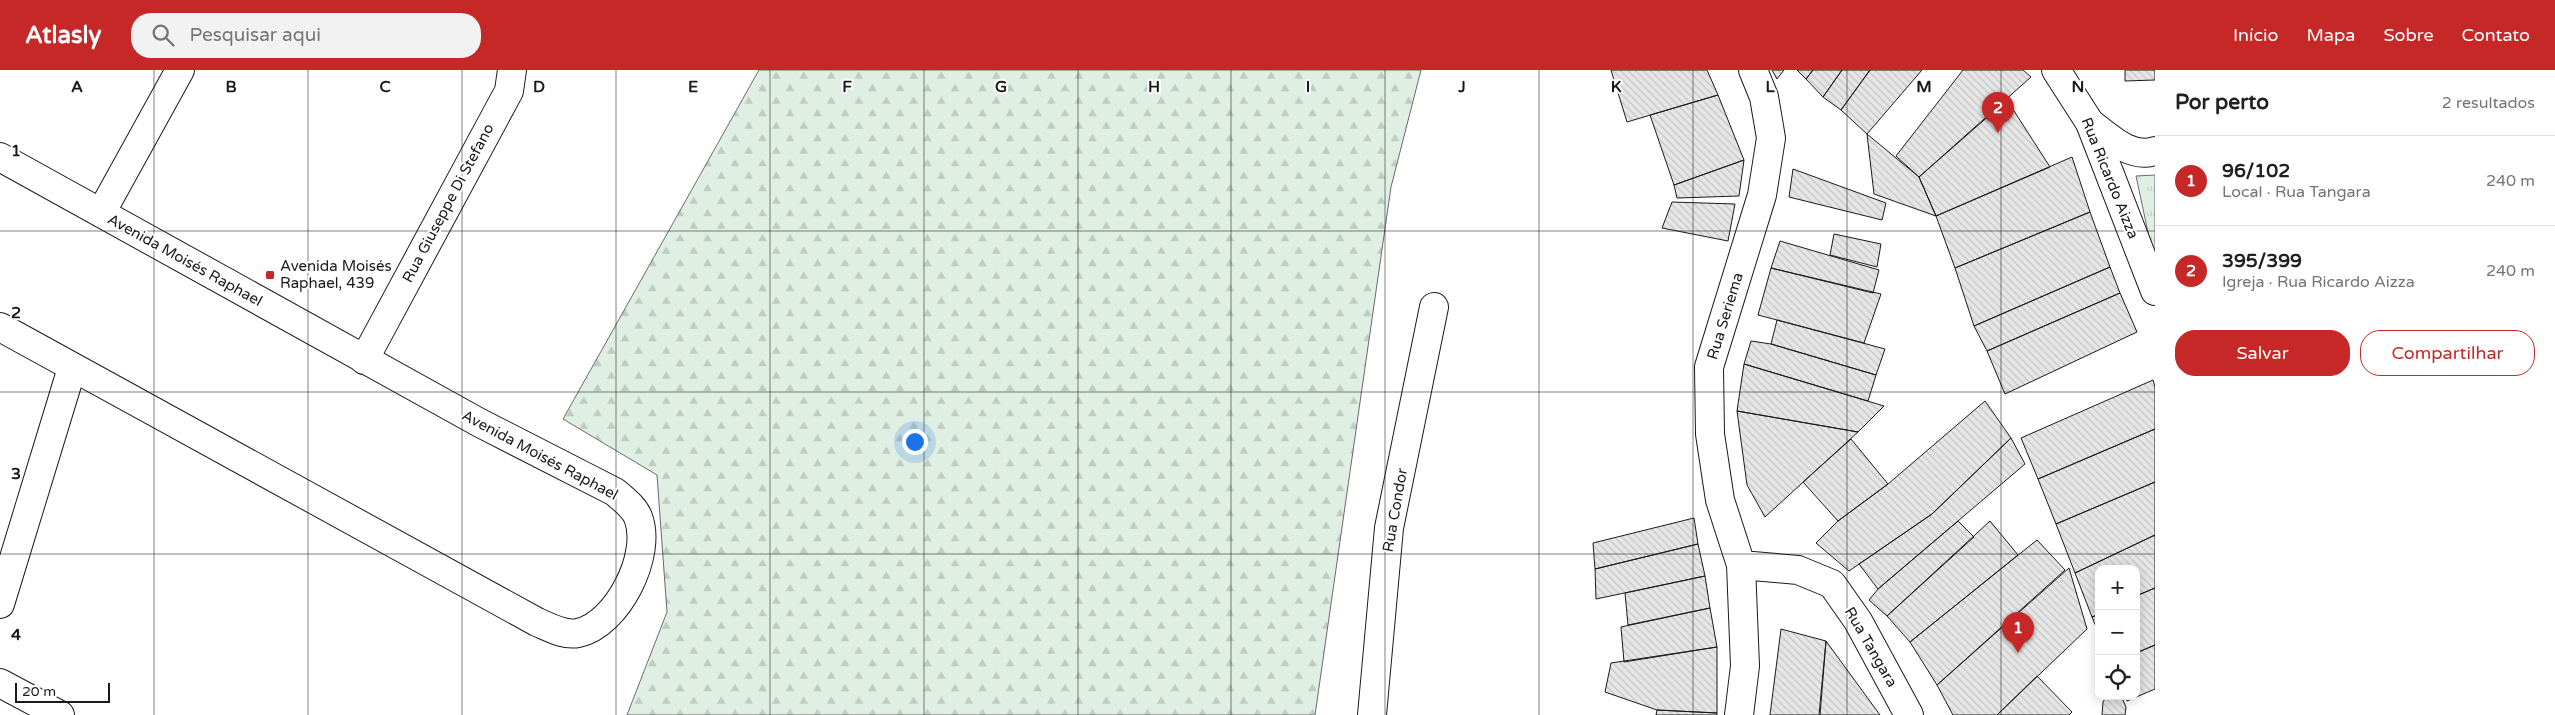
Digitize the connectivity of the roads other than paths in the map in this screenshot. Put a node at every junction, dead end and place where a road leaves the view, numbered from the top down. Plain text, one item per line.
1 (180, 70) edge
2 (512, 70) edge
3 (1753, 70) edge
4 (2056, 70) edge
5 (2090, 123) junction
6 (2155, 151) edge
7 (0, 157) edge
8 (101, 213) junction
9 (2155, 291) edge
10 (1434, 307) dead end
11 (0, 327) edge
12 (364, 360) junction
13 (72, 368) junction
14 (1741, 565) junction
15 (0, 604) edge
16 (0, 683) edge
17 (60, 715) edge
18 (1372, 715) edge
19 (1739, 715) edge
20 (1908, 715) edge

1 - 8 street
2 - 12 street, Rua Giuseppe Di Stefano
3 - 14 street, Rua Seriema
4 - 5 street, Rua Ricardo Aizza
5 - 6 street
5 - 9 street, Rua Ricardo Aizza
7 - 8 street, Avenida Moisés Raphael
8 - 12 street, Avenida Moisés Raphael
10 - 18 street, Rua Condor
11 - 13 street, Avenida Moisés Raphael
12 - 13 street, Avenida Moisés Raphael
13 - 15 street
14 - 19 street, Rua Seriema
14 - 20 street, Rua Tangara
16 - 17 street

